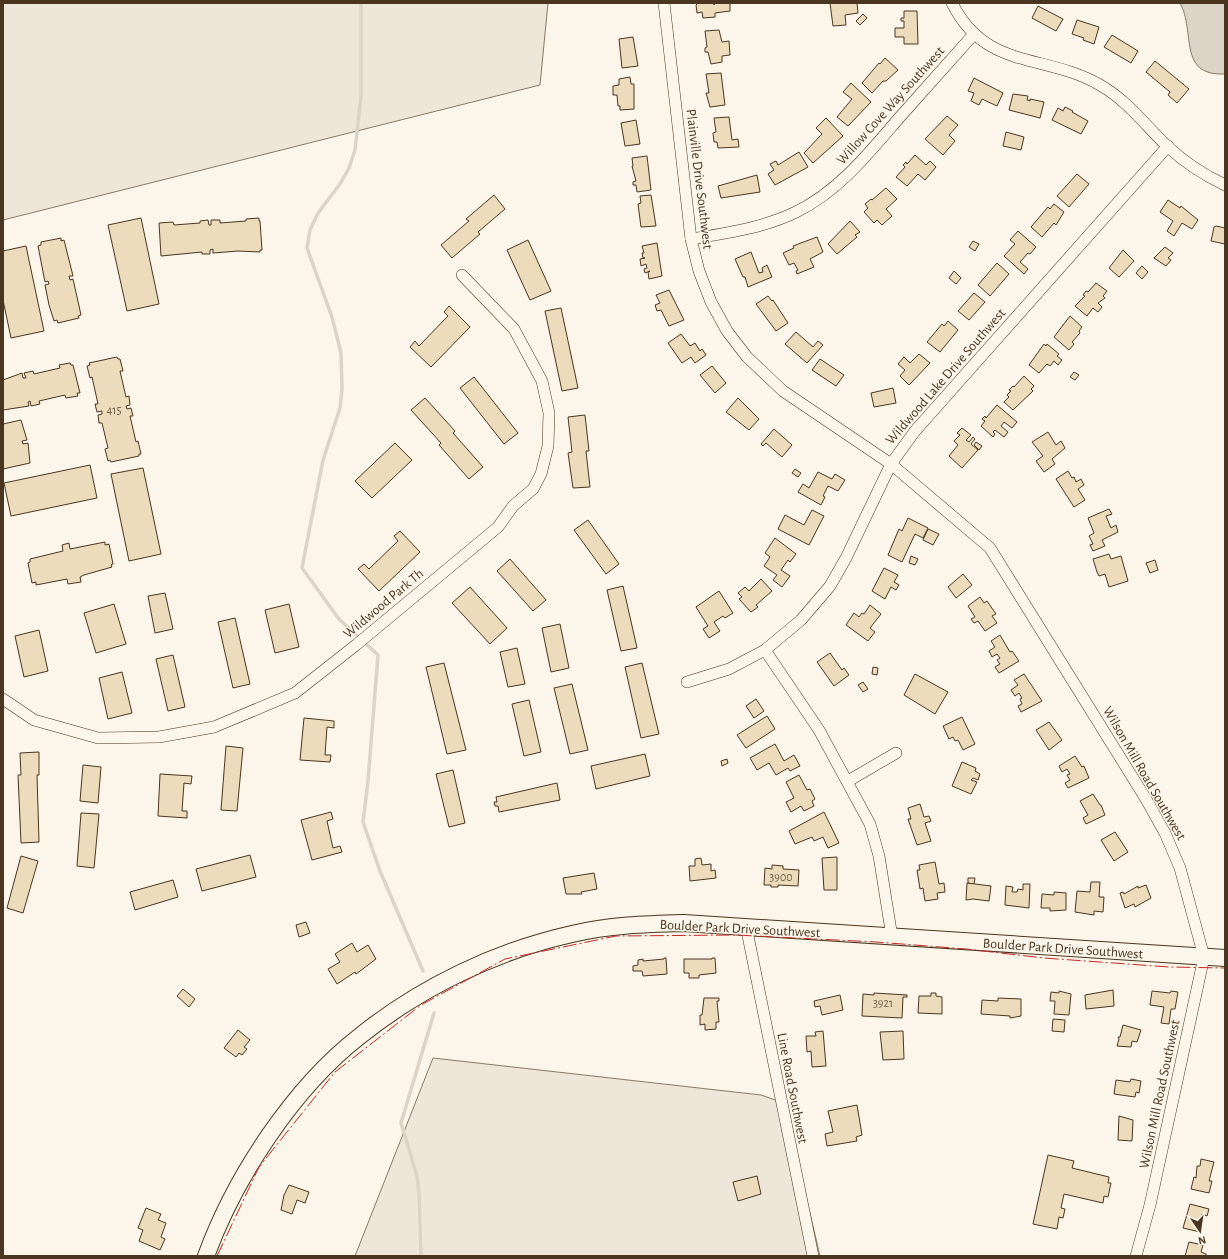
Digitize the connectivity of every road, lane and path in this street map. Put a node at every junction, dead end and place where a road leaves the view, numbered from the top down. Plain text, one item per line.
1 (664, 3) edge
2 (952, 3) edge
3 (974, 34) junction
4 (1168, 146) junction
5 (1225, 185) edge
6 (691, 239) junction
7 (462, 276) dead end
8 (890, 464) junction
9 (765, 650) junction
10 (687, 682) dead end
11 (3, 699) edge
12 (896, 752) dead end
13 (848, 781) junction
14 (746, 926) junction
15 (892, 937) junction
16 (1204, 957) junction
17 (1225, 958) edge
18 (206, 1256) edge
19 (812, 1256) edge
20 (1136, 1256) edge

1 - 6 street, Plainville Drive Southwest
2 - 3 street
3 - 4 street
3 - 6 street, Willow Cove Way Southwest
4 - 5 street
4 - 8 street, Wildwood Lake Drive Southwest
6 - 8 street, Plainville Drive Southwest
7 - 11 street, Wildwood Park Th
8 - 9 street, Wildwood Lake Drive Southwest
8 - 16 street, Wilson Mill Road Southwest
9 - 10 street, Wildwood Lake Drive Southwest
9 - 13 street
12 - 13 street
13 - 15 street
14 - 15 street, Boulder Park Drive Southwest
14 - 18 street, Boulder Park Drive Southwest
14 - 19 street, Line Road Southwest
15 - 16 street, Boulder Park Drive Southwest
16 - 17 street, Boulder Park Drive Southwest
16 - 20 street, Wilson Mill Road Southwest

